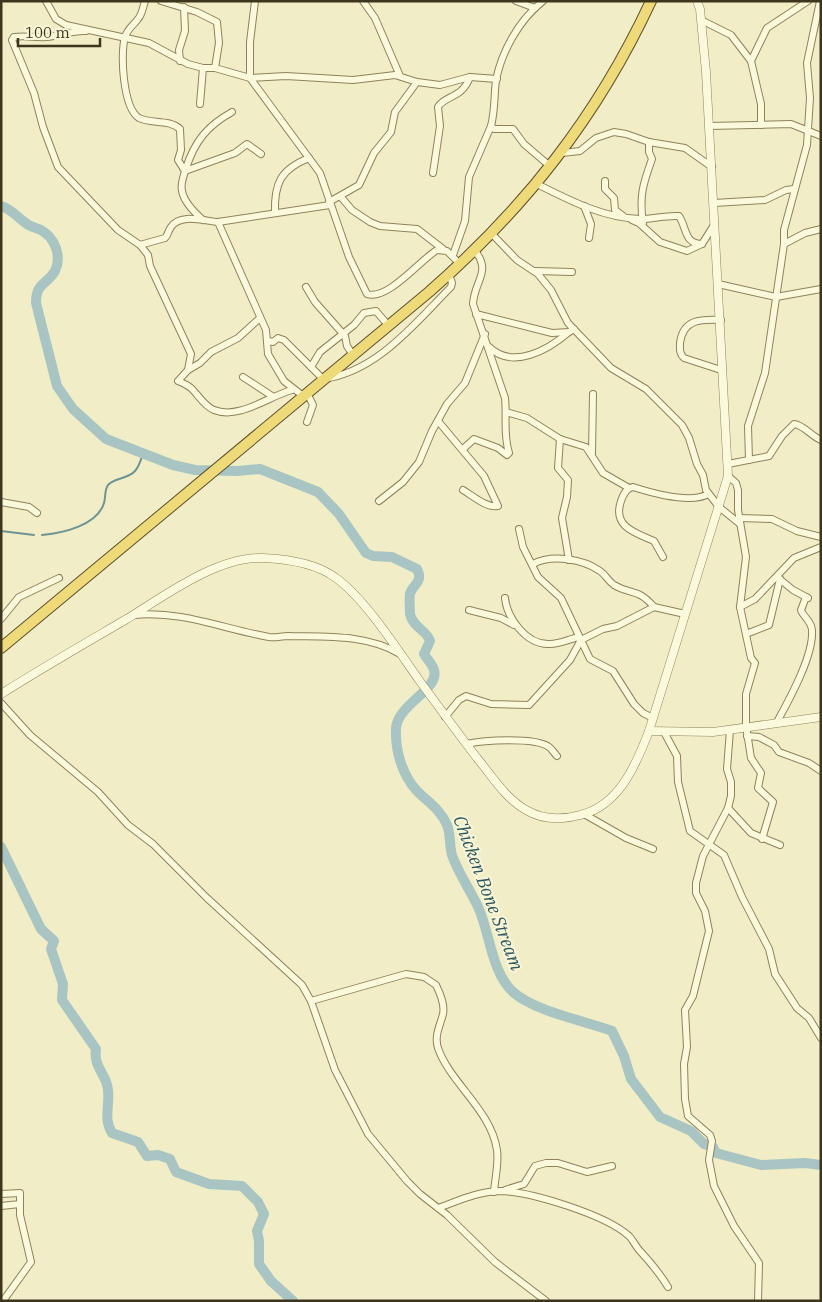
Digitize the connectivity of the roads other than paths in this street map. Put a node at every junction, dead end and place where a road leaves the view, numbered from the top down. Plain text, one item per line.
1 (46, 1) edge
2 (145, 1) edge
3 (162, 1) edge
4 (255, 1) edge
5 (363, 1) edge
6 (516, 1) edge
7 (543, 1) edge
8 (651, 1) edge
9 (697, 1) edge
10 (820, 1) edge
11 (806, 2) edge
12 (184, 7) junction
13 (535, 8) junction
14 (701, 20) junction
15 (86, 31) junction
16 (125, 37) junction
17 (180, 61) junction
18 (751, 61) junction
19 (203, 68) junction
20 (215, 68) junction
21 (400, 76) junction
22 (470, 77) junction
23 (250, 78) junction
24 (496, 79) junction
25 (418, 82) junction
26 (200, 104) dead end
27 (232, 112) dead end
28 (761, 125) junction
29 (491, 126) junction
30 (709, 126) junction
31 (808, 132) junction
32 (821, 136) edge
33 (648, 142) junction
34 (562, 153) junction
35 (261, 154) dead end
36 (309, 158) junction
37 (551, 166) junction
38 (712, 168) junction
39 (185, 171) junction
40 (433, 174) dead end
41 (605, 181) dead end
42 (537, 184) junction
43 (794, 189) junction
44 (341, 197) junction
45 (714, 203) junction
46 (330, 204) junction
47 (584, 206) junction
48 (275, 213) junction
49 (628, 218) junction
50 (642, 219) junction
51 (203, 220) junction
52 (218, 222) junction
53 (715, 223) junction
54 (644, 227) junction
55 (821, 229) edge
56 (492, 234) junction
57 (589, 238) dead end
58 (702, 244) junction
59 (784, 244) junction
60 (140, 245) junction
61 (444, 250) junction
62 (475, 251) junction
63 (452, 256) junction
64 (460, 264) junction
65 (535, 271) junction
66 (572, 272) dead end
67 (449, 274) junction
68 (718, 284) junction
69 (306, 287) dead end
70 (821, 288) edge
71 (776, 297) junction
72 (476, 314) junction
73 (260, 318) junction
74 (721, 320) junction
75 (388, 325) junction
76 (571, 330) junction
77 (343, 333) junction
78 (485, 334) junction
79 (268, 341) junction
80 (488, 347) junction
81 (353, 354) junction
82 (311, 367) junction
83 (188, 370) junction
84 (721, 370) junction
85 (243, 377) dead end
86 (324, 379) junction
87 (292, 390) junction
88 (305, 394) junction
89 (593, 394) dead end
90 (272, 396) junction
91 (506, 412) junction
92 (438, 421) junction
93 (307, 422) dead end
94 (560, 439) junction
95 (821, 440) edge
96 (463, 449) junction
97 (592, 454) junction
98 (749, 460) junction
99 (728, 464) junction
100 (728, 476) junction
101 (629, 488) junction
102 (463, 490) dead end
103 (708, 494) junction
104 (379, 501) dead end
105 (1, 502) edge
106 (719, 507) junction
107 (37, 513) dead end
108 (740, 521) junction
109 (519, 529) dead end
110 (821, 537) edge
111 (821, 547) edge
112 (662, 557) dead end
113 (569, 560) junction
114 (533, 564) junction
115 (59, 578) dead end
116 (778, 578) junction
117 (505, 598) dead end
118 (654, 606) junction
119 (740, 607) junction
120 (469, 610) dead end
121 (685, 614) junction
122 (132, 615) junction
123 (1, 619) edge
124 (519, 628) junction
125 (746, 634) junction
126 (580, 638) junction
127 (1, 648) edge
128 (402, 655) junction
129 (1, 694) edge
130 (1, 703) edge
131 (445, 716) junction
132 (821, 717) edge
133 (653, 718) junction
134 (777, 722) junction
135 (746, 726) junction
136 (649, 730) junction
137 (730, 730) junction
138 (664, 732) junction
139 (748, 736) junction
140 (467, 744) junction
141 (557, 756) dead end
142 (821, 771) edge
143 (728, 808) junction
144 (584, 814) junction
145 (762, 839) junction
146 (708, 845) junction
147 (780, 846) dead end
148 (653, 849) dead end
149 (311, 1001) junction
150 (821, 1038) edge
151 (612, 1166) dead end
152 (497, 1191) junction
153 (1, 1194) edge
154 (20, 1204) junction
155 (1, 1206) edge
156 (438, 1208) junction
157 (668, 1287) dead end
158 (3, 1301) edge
159 (546, 1301) edge
160 (758, 1301) edge

1 - 15 street
2 - 16 street
3 - 12 street
4 - 23 street
5 - 21 street
6 - 13 street
7 - 13 street
8 - 34 highway
9 - 14 street
10 - 31 street
11 - 18 street
12 - 17 street
12 - 20 street
13 - 24 street
14 - 18 street
14 - 30 street
15 - 16 street
15 - 60 street
16 - 17 street
16 - 39 street
17 - 19 street
18 - 28 street
19 - 20 street
19 - 26 street
20 - 23 street
21 - 23 street
21 - 25 street
22 - 24 street
22 - 25 street
22 - 40 street
23 - 36 street
24 - 29 street
25 - 44 street
27 - 39 street
28 - 30 street
28 - 31 street
29 - 37 street
29 - 63 street
30 - 38 street
31 - 32 street
31 - 43 street
33 - 34 street
33 - 38 street
33 - 50 street
34 - 37 highway
35 - 39 street
36 - 46 street
36 - 48 street
37 - 42 highway
38 - 45 street
39 - 51 street
41 - 49 street
42 - 47 street
42 - 56 highway
43 - 45 street
43 - 59 street
44 - 46 street
44 - 61 street
45 - 53 street
46 - 48 street
46 - 61 street
47 - 49 street
47 - 57 street
48 - 52 street
49 - 50 street
49 - 54 street
50 - 54 street
50 - 58 street
51 - 52 street
51 - 60 street
52 - 73 street
53 - 58 street
53 - 68 street
54 - 58 street
55 - 59 street
56 - 62 highway
56 - 65 street
59 - 71 street
60 - 83 street
61 - 63 street
62 - 64 highway
62 - 72 street
63 - 64 street
64 - 67 highway
65 - 66 street
65 - 76 street
67 - 75 highway
67 - 86 street
68 - 71 street
68 - 74 street
69 - 77 street
70 - 71 street
71 - 98 street
72 - 76 street
72 - 78 street
73 - 79 street
73 - 83 street
74 - 84 street
74 - 84 street
75 - 77 street
75 - 81 highway
76 - 80 street
76 - 103 street
77 - 81 street
77 - 82 street
78 - 80 street
78 - 92 street
79 - 82 street
79 - 87 street
80 - 91 street
81 - 86 highway
82 - 86 street
83 - 90 street
84 - 99 street
85 - 90 street
86 - 88 highway
87 - 88 street
87 - 90 street
88 - 93 street
88 - 127 highway
89 - 97 street
91 - 94 street
91 - 96 street
92 - 96 street
92 - 104 street
94 - 97 street
94 - 113 street
95 - 98 street
96 - 102 street
97 - 101 street
98 - 99 street
99 - 100 street
100 - 106 street
100 - 108 street
101 - 103 street
101 - 112 street
103 - 106 street
105 - 107 street
106 - 108 street
106 - 121 street
108 - 110 street
108 - 119 street
109 - 114 street
111 - 116 street
113 - 114 street
113 - 118 street
114 - 126 street
115 - 123 street
116 - 119 street
116 - 125 street
116 - 134 street
117 - 124 street
118 - 121 street
118 - 126 street
119 - 125 street
120 - 124 street
121 - 133 street
122 - 128 street
122 - 128 street
122 - 129 street
124 - 126 street
125 - 135 street
126 - 131 street
126 - 133 street
128 - 131 street
130 - 149 street
131 - 140 street
132 - 134 street
133 - 136 street
134 - 135 street
135 - 137 street
135 - 139 street
136 - 138 street
136 - 144 street
137 - 138 street
137 - 143 street
138 - 146 street
139 - 142 street
139 - 145 street
140 - 141 street
140 - 144 street
143 - 145 street
143 - 146 street
144 - 148 street
145 - 147 street
146 - 150 street
146 - 160 street
149 - 152 street
149 - 156 street
151 - 152 street
152 - 156 street
152 - 157 street
153 - 154 street
154 - 155 street
154 - 158 street
156 - 159 street

